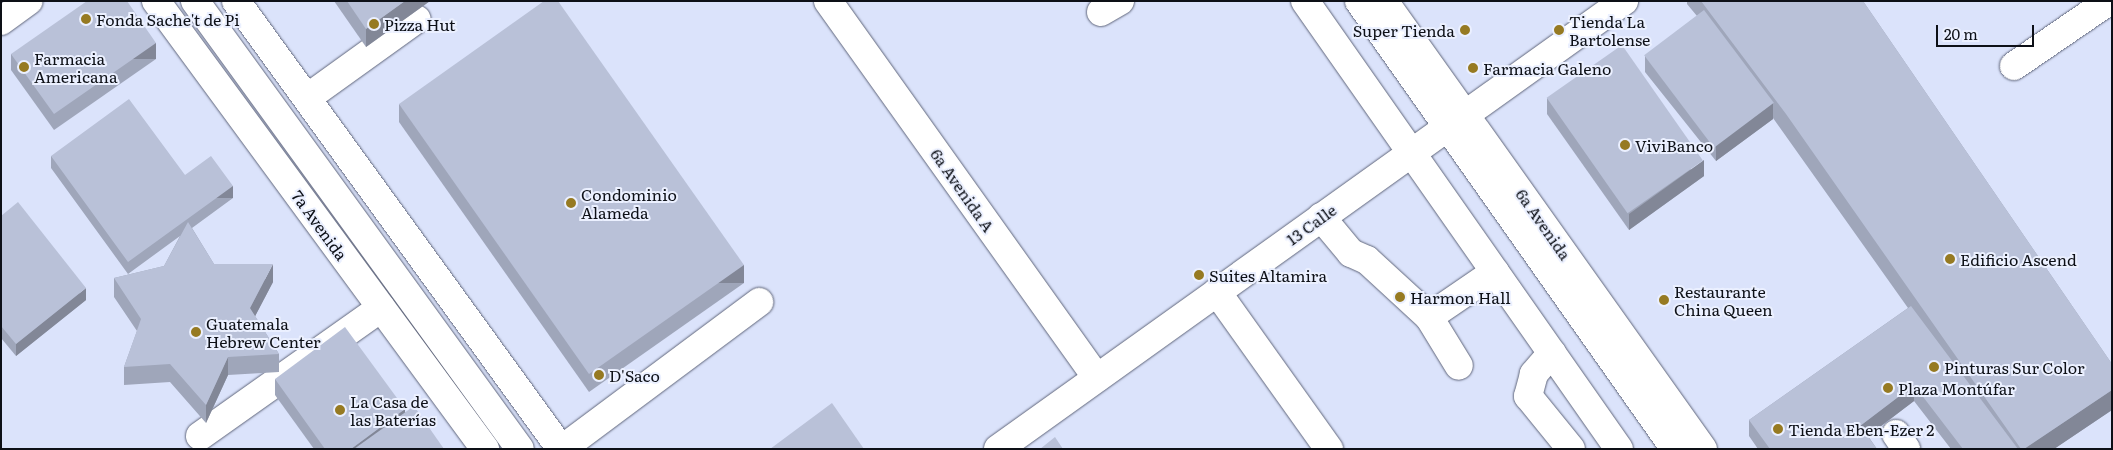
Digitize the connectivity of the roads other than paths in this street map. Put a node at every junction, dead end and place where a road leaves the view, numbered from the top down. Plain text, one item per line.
1 (29, 1) edge
2 (156, 1) edge
3 (195, 1) edge
4 (236, 1) edge
5 (828, 1) edge
6 (1305, 1) edge
7 (1359, 1) edge
8 (1384, 1) edge
9 (1624, 1) edge
10 (2109, 1) edge
11 (418, 19) dead end
12 (1, 21) edge
13 (2014, 66) dead end
14 (307, 98) junction
15 (1456, 120) junction
16 (1412, 152) junction
17 (1321, 217) junction
18 (1495, 272) junction
19 (1217, 292) junction
20 (759, 302) dead end
21 (381, 308) junction
22 (1429, 317) junction
23 (1552, 353) junction
24 (1459, 366) dead end
25 (1097, 378) junction
26 (200, 436) dead end
27 (485, 449) edge
28 (520, 449) edge
29 (562, 449) edge
30 (998, 449) edge
31 (1330, 449) edge
32 (1571, 449) edge
33 (1619, 449) edge
34 (1675, 449) edge
35 (1702, 449) edge

1 - 12 main road
2 - 21 main road, 7a Avenida
3 - 28 main road
4 - 14 main road
5 - 25 main road, 6a Avenida A
6 - 16 main road
7 - 15 main road
8 - 15 main road, 6a Avenida
9 - 15 main road, 13 Calle
10 - 13 main road
11 - 14 main road
14 - 29 main road
15 - 16 main road, 13 Calle
15 - 34 main road
15 - 35 main road, 6a Avenida
16 - 17 main road, 13 Calle
16 - 18 main road
17 - 19 main road, 13 Calle
17 - 22 main road
18 - 22 main road
18 - 23 main road
19 - 25 main road, 13 Calle
19 - 31 main road
20 - 29 main road
21 - 26 main road
21 - 27 main road, 7a Avenida
22 - 24 main road
23 - 32 main road
23 - 33 main road
25 - 30 main road, 13 Calle

